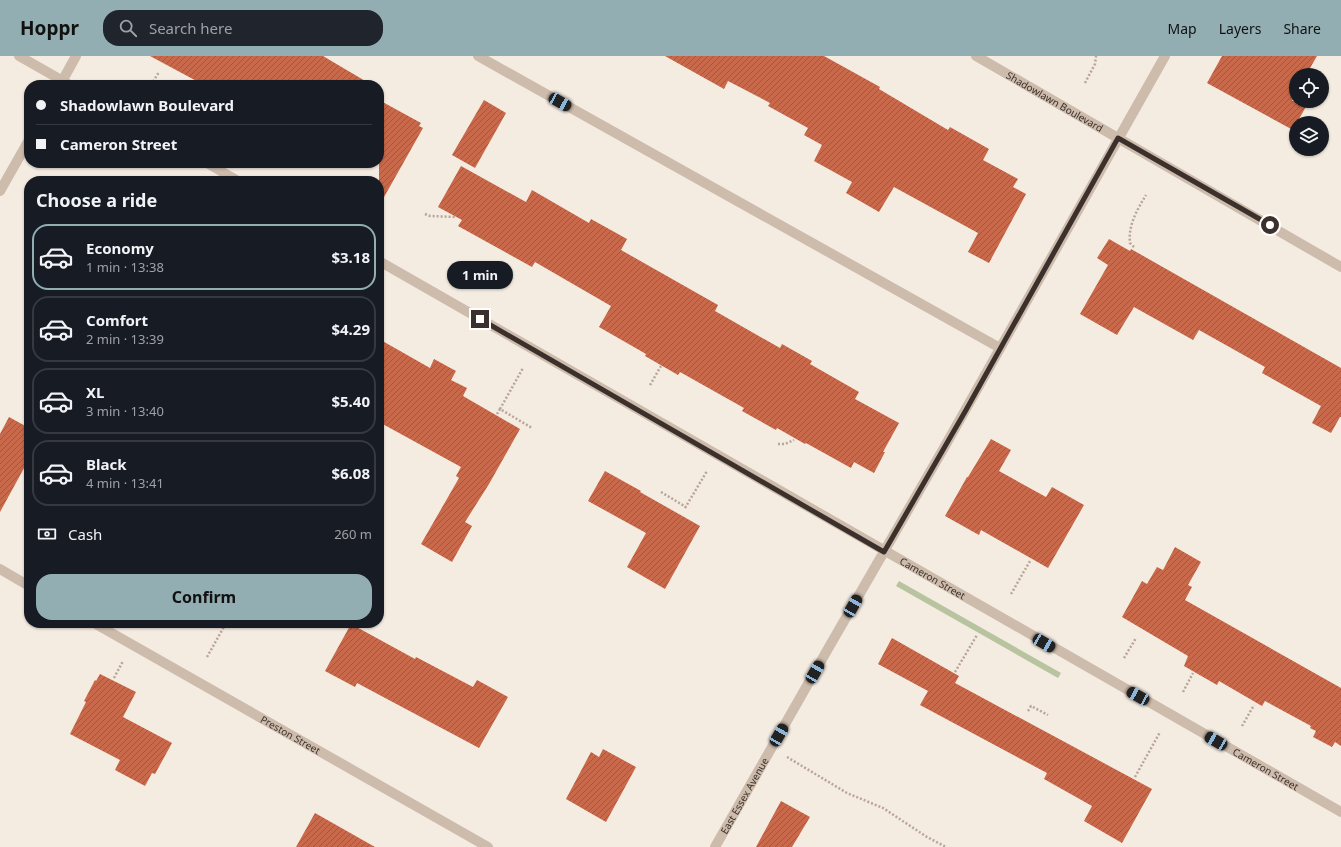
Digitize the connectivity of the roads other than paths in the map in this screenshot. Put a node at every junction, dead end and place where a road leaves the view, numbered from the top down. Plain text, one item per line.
1 (19, 56) edge
2 (76, 56) edge
3 (478, 56) edge
4 (976, 56) edge
5 (1165, 56) edge
6 (58, 80) edge
7 (66, 80) edge
8 (1118, 138) junction
9 (24, 149) edge
10 (216, 168) edge
11 (229, 176) edge
12 (0, 191) edge
13 (384, 264) edge
14 (1341, 266) edge
15 (1000, 348) junction
16 (884, 552) junction
17 (0, 569) edge
18 (24, 583) edge
19 (103, 628) edge
20 (1341, 812) edge
21 (488, 847) edge
22 (715, 847) edge

1 - 6 street
2 - 7 street
3 - 15 street
4 - 8 street, Shadowlawn Boulevard
5 - 8 street, East Essex Avenue
8 - 14 street, Shadowlawn Boulevard
8 - 15 street, East Essex Avenue
9 - 12 street
10 - 11 street
13 - 16 street, Cameron Street
15 - 16 street, East Essex Avenue
16 - 20 street, Cameron Street
16 - 22 street, East Essex Avenue
17 - 18 street
19 - 21 street, Preston Street

